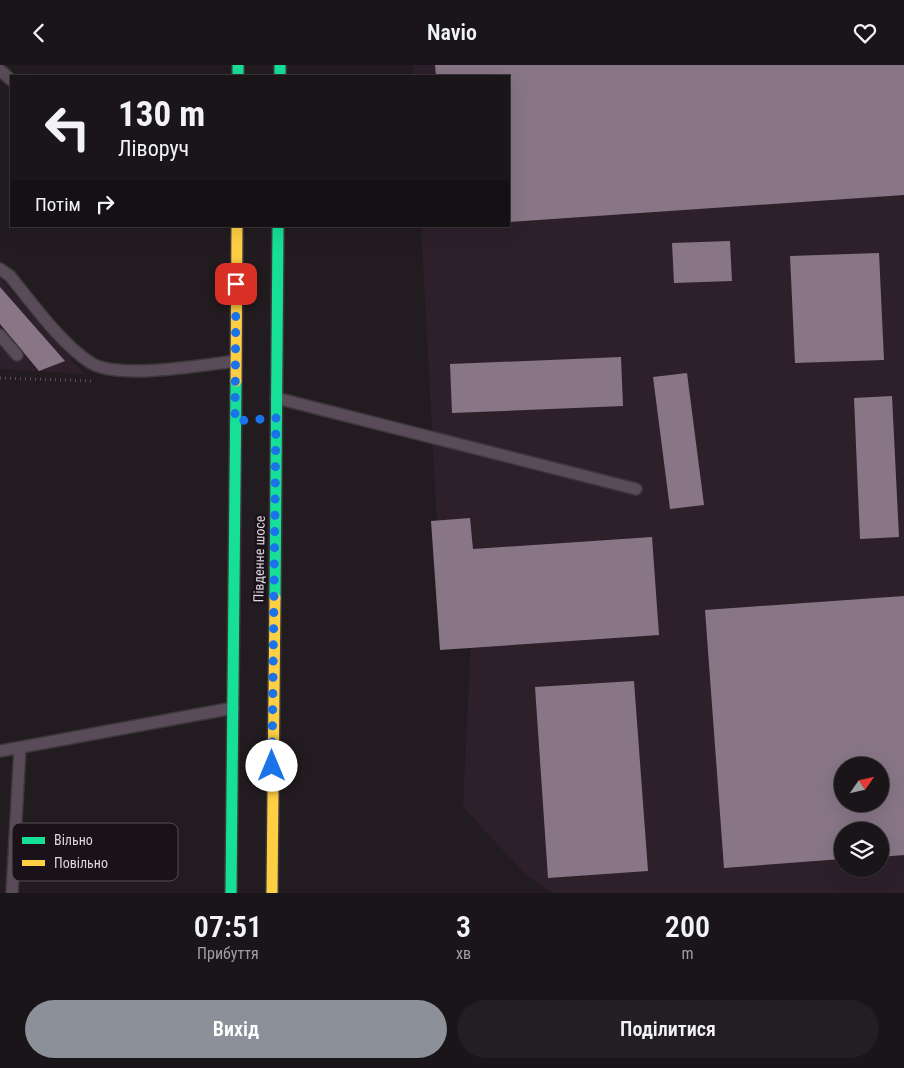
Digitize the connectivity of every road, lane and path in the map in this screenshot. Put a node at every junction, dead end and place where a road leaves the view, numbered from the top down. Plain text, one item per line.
1 (0, 70) edge
2 (10, 79) edge
3 (237, 227) edge
4 (278, 227) edge
5 (0, 269) edge
6 (0, 335) edge
7 (17, 355) dead end
8 (236, 361) junction
9 (276, 398) junction
10 (263, 418) dead end
11 (276, 418) junction
12 (636, 489) dead end
13 (233, 708) junction
14 (20, 748) junction
15 (0, 751) edge
16 (16, 823) edge
17 (231, 893) edge
18 (272, 893) edge

1 - 2 lane
3 - 8 main road, Південне шосе
4 - 9 main road, Південне шосе
5 - 8 lane
6 - 7 lane
8 - 13 main road, Південне шосе
9 - 11 main road, Південне шосе
9 - 12 lane
10 - 11 main road
11 - 18 main road, Південне шосе
13 - 14 lane
13 - 17 main road, Південне шосе
14 - 15 lane
14 - 16 lane

